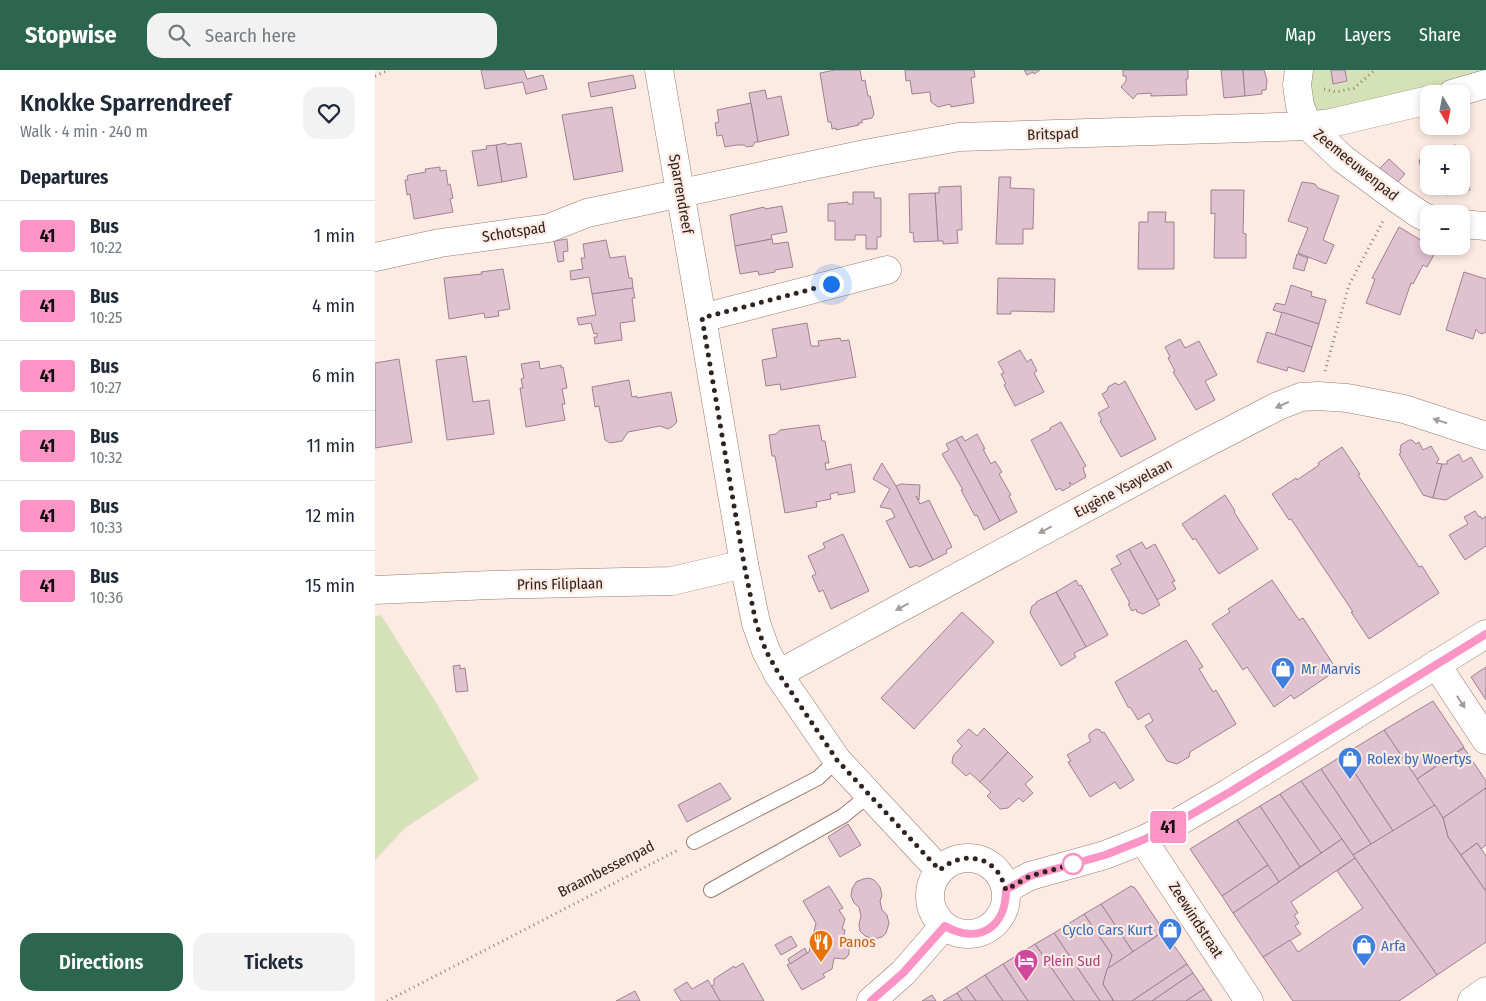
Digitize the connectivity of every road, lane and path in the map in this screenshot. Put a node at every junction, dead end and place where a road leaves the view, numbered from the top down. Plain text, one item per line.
1 (389, 70) edge
2 (659, 70) edge
3 (1375, 70) edge
4 (375, 76) edge
5 (1298, 76) edge
6 (1486, 84) edge
7 (1470, 89) edge
8 (1420, 102) edge
9 (1308, 126) junction
10 (680, 193) junction
11 (1395, 198) junction
12 (1420, 214) edge
13 (1470, 225) edge
14 (1486, 226) edge
15 (375, 257) edge
16 (887, 270) dead end
17 (702, 318) junction
18 (1318, 396) junction
19 (1486, 436) edge
20 (744, 564) junction
21 (375, 590) edge
22 (1486, 634) edge
23 (1436, 664) junction
24 (779, 674) junction
25 (1486, 740) edge
26 (837, 760) junction
27 (869, 796) junction
28 (1143, 840) junction
29 (694, 842) joint
30 (940, 870) junction
31 (711, 890) dead end
32 (1006, 890) junction
33 (945, 926) junction
34 (1486, 991) edge
35 (387, 1001) edge
36 (871, 1001) edge
37 (1249, 1001) edge
38 (1472, 1001) edge

1 - 4 path
2 - 10 street, Sparrendreef
3 - 5 path
5 - 9 street, Zeemeeuwenpad
6 - 7 street
8 - 9 street, Britspad
9 - 10 street, Britspad
9 - 11 street, Zeemeeuwenpad
10 - 15 street, Schotspad
10 - 17 street, Sparrendreef
11 - 12 street, Zeemeeuwenpad
11 - 18 path
13 - 14 street
16 - 17 street
17 - 20 street, Sparrendreef
19 -> 18 street, Eugène Ysayelaan
18 -> 24 street, Eugène Ysayelaan
20 - 21 street, Prins Filiplaan
20 - 24 street, Sparrendreef
22 - 23 street
23 -> 25 street
23 - 28 street
24 - 26 street, Sparrendreef
26 - 27 street, Sparrendreef
26 - 29 lane
27 - 30 street, Sparrendreef
27 - 31 lane
28 - 32 street
28 - 37 street, Zeewindstraat
29 - 35 path, Braambessenpad
30 - 32 street
30 - 33 street
32 - 33 street
33 - 36 street
34 - 38 street

